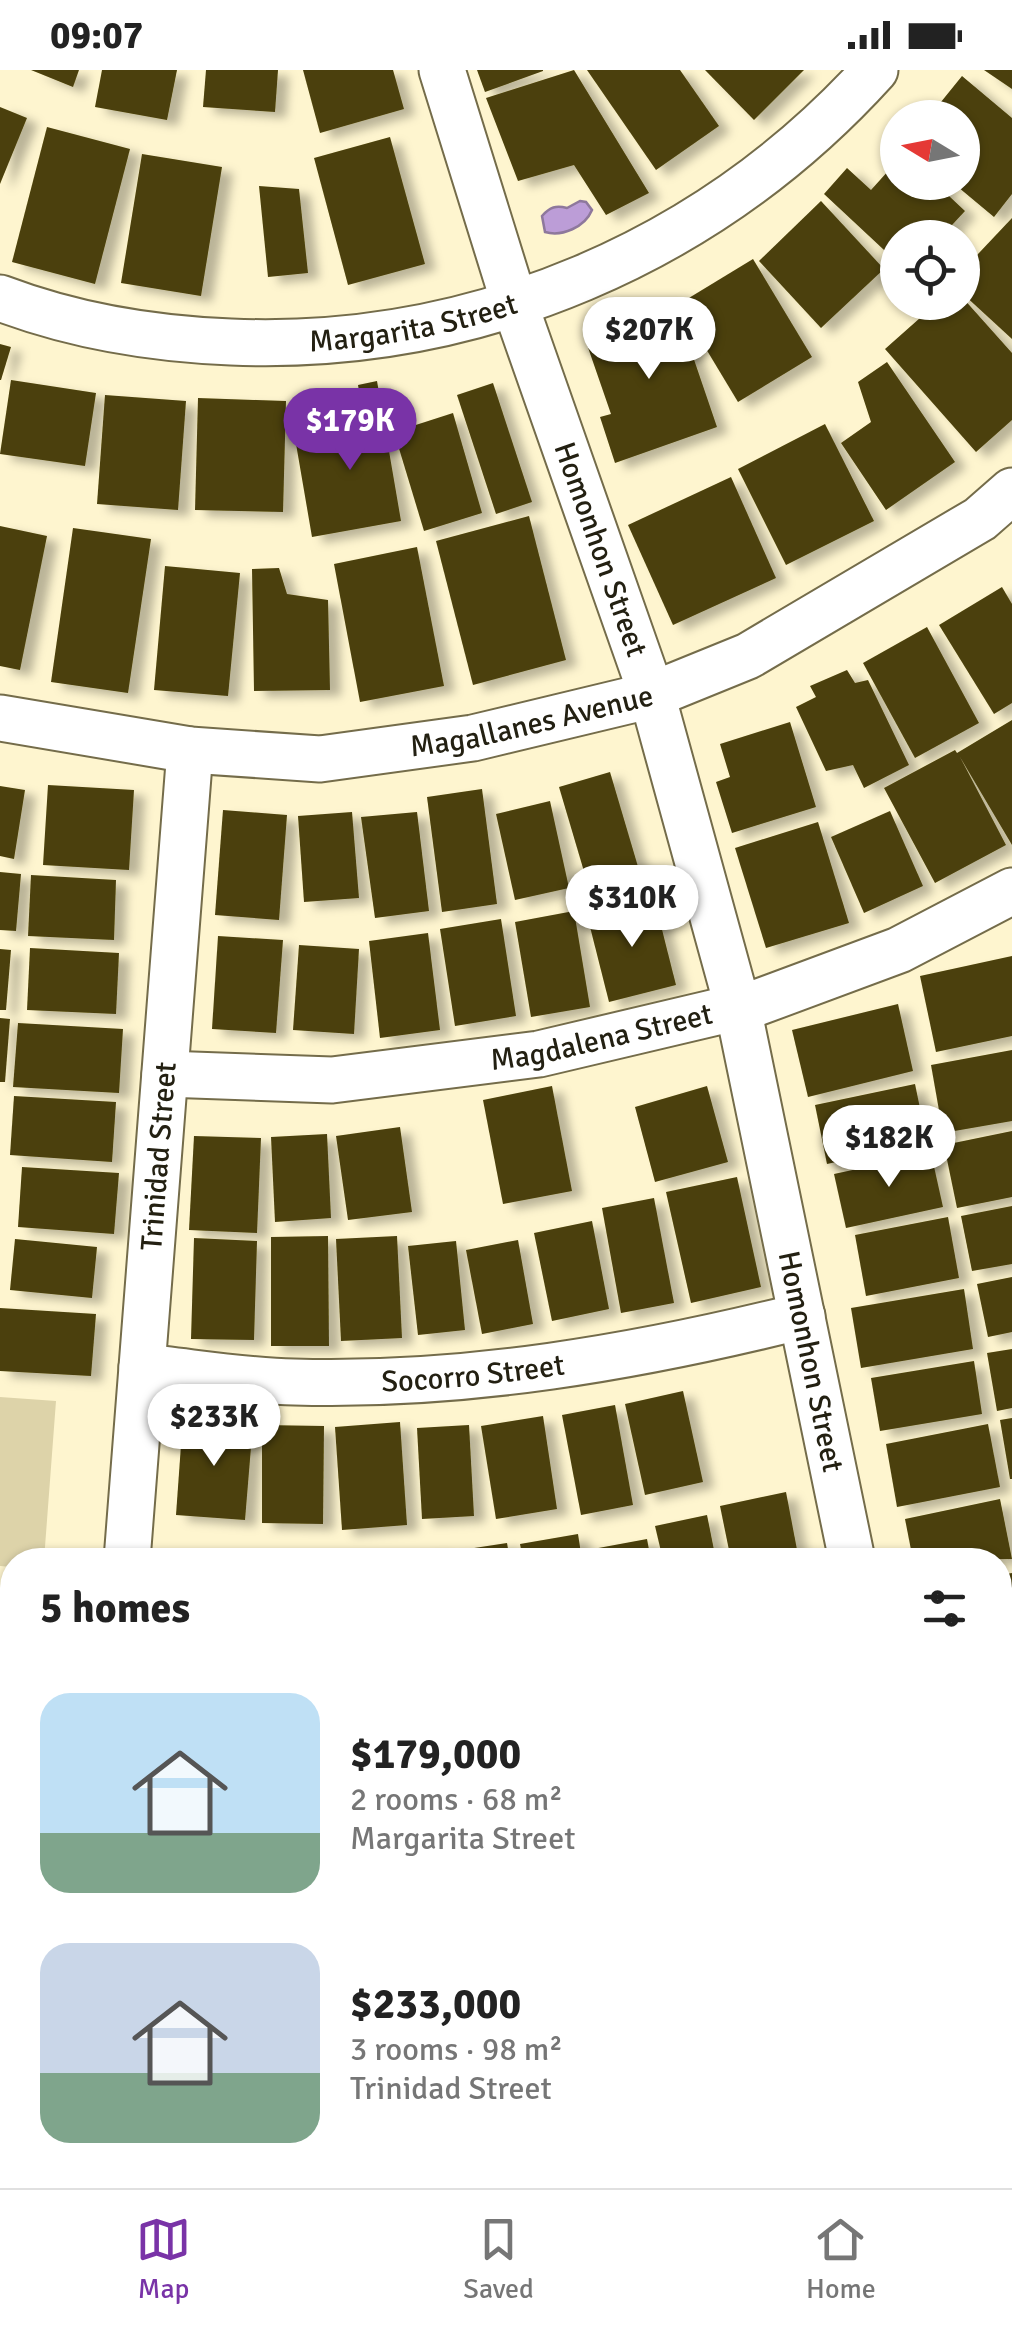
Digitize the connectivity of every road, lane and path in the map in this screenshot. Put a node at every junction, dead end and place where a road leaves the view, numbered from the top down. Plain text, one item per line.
1 (442, 70) edge
2 (875, 70) edge
3 (0, 298) edge
4 (514, 305) junction
5 (1012, 491) edge
6 (652, 695) junction
7 (0, 718) edge
8 (190, 750) junction
9 (1012, 891) edge
10 (738, 1008) junction
11 (164, 1074) junction
12 (802, 1316) junction
13 (142, 1367) junction
14 (128, 1548) edge
15 (850, 1548) edge

1 - 4 street, Homonhon Street
2 - 4 street, Margarita Street
3 - 4 street, Margarita Street
4 - 6 street, Homonhon Street
5 - 6 street, Magallanes Avenue
6 - 8 street, Magallanes Avenue
6 - 10 street, Homonhon Street
7 - 8 street, Magallanes Avenue
8 - 11 street, Trinidad Street
9 - 10 street, Magdalena Street
10 - 11 street, Magdalena Street
10 - 12 street, Homonhon Street
11 - 13 street, Trinidad Street
12 - 13 street, Socorro Street
12 - 15 street, Homonhon Street
13 - 14 street, Trinidad Street

